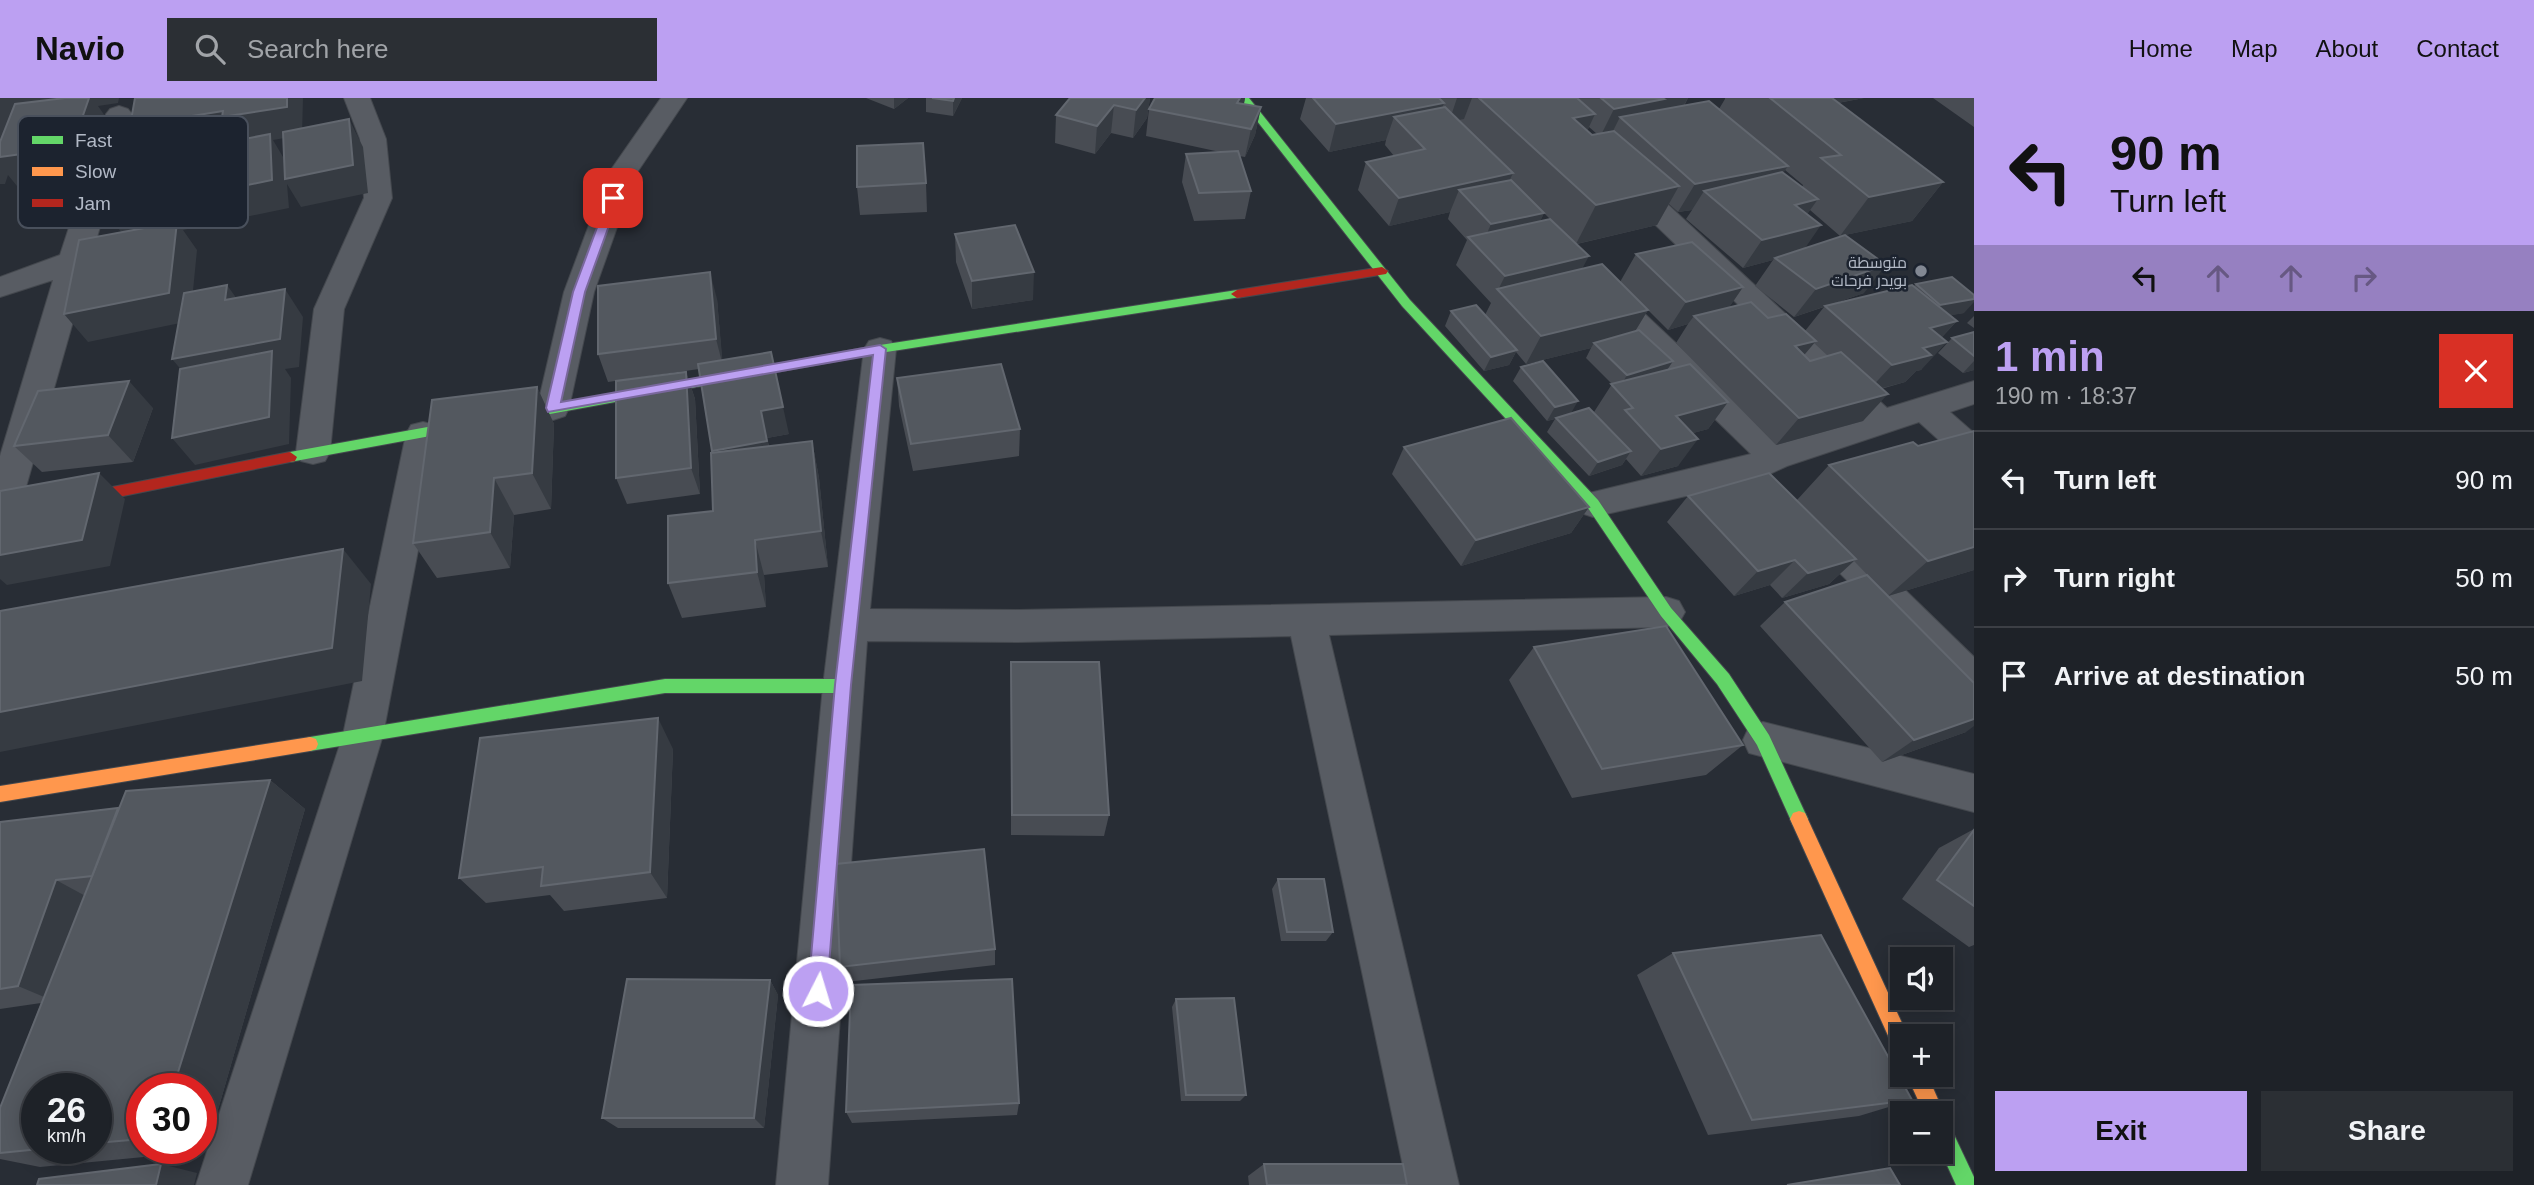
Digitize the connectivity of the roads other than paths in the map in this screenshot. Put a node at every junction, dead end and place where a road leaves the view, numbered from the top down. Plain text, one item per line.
1 (357, 98) edge
2 (674, 98) edge
3 (1244, 98) edge
4 (1602, 160) edge
5 (83, 228) edge
6 (73, 261) junction
7 (1382, 271) junction
8 (1585, 274) edge
9 (0, 287) edge
10 (880, 349) junction
11 (1974, 392) edge
12 (553, 408) junction
13 (1924, 408) junction
14 (1880, 421) junction
15 (423, 434) junction
16 (313, 452) junction
17 (1974, 452) edge
18 (1766, 462) junction
19 (1592, 504) junction
20 (0, 515) edge
21 (1666, 612) junction
22 (1306, 619) junction
23 (851, 625) junction
24 (1974, 682) edge
25 (843, 685) junction
26 (363, 735) junction
27 (1763, 740) junction
28 (1974, 793) edge
29 (0, 794) edge
30 (1892, 1024) edge
31 (1953, 1156) edge
32 (222, 1185) edge
33 (802, 1185) edge
34 (1433, 1185) edge
35 (1966, 1185) edge

1 - 16 street
2 - 12 street
3 - 7 street
4 - 14 street
5 - 6 street
6 - 9 street
6 - 20 street
7 - 10 street
7 - 19 street
8 - 18 street
10 - 12 street
10 - 23 street
11 - 13 street
12 - 15 street
13 - 14 street
13 - 17 street
14 - 18 street
15 - 16 street
15 - 26 street
16 - 20 street
18 - 19 street
18 - 24 street
19 - 21 street
21 - 22 street
21 - 27 street
22 - 23 street
22 - 34 street
23 - 25 street
25 - 26 street
25 - 33 street
26 - 29 street
26 - 32 street
27 - 28 street
27 - 30 street
31 - 35 street

